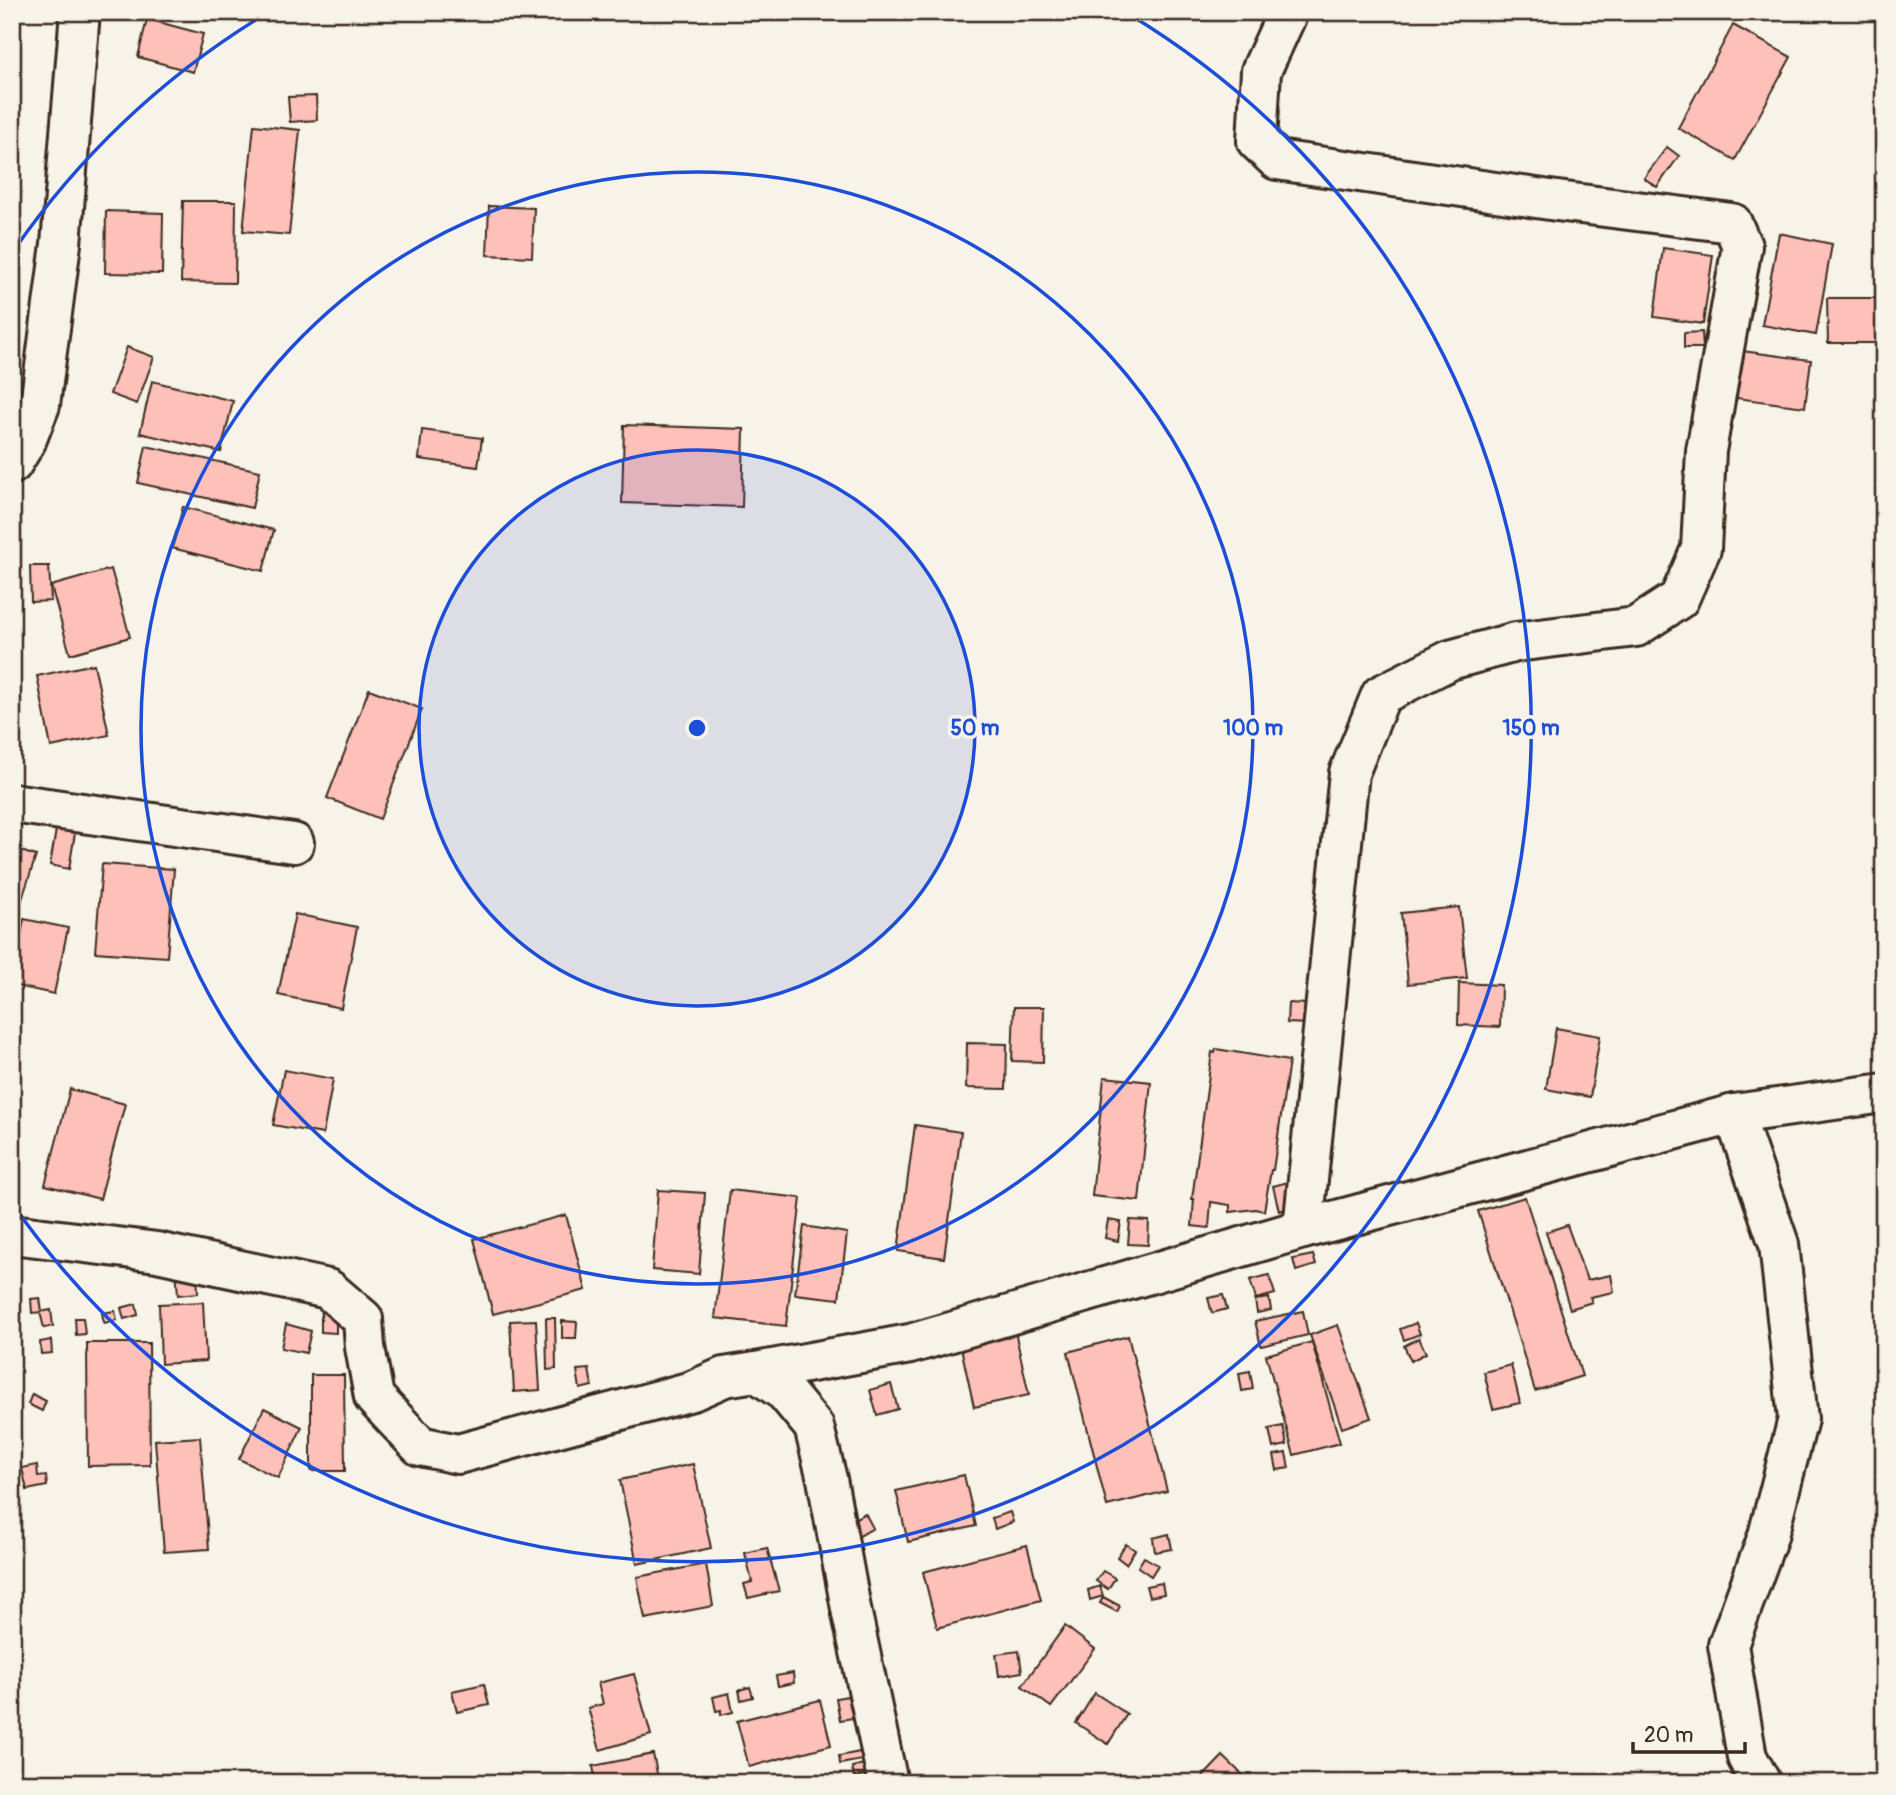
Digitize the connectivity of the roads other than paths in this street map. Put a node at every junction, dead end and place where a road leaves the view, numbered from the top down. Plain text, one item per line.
1 (80, 12) edge
2 (1288, 12) edge
3 (17, 446) edge
4 (12, 803) edge
5 (294, 843) dead end
6 (1884, 1093) edge
7 (1734, 1114) junction
8 (1303, 1229) junction
9 (12, 1234) edge
10 (756, 1373) junction
11 (888, 1783) edge
12 (1761, 1783) edge

1 - 3 street
2 - 8 street
4 - 5 street
6 - 7 street
7 - 8 street
7 - 12 street
8 - 10 street
9 - 10 street
10 - 11 street

